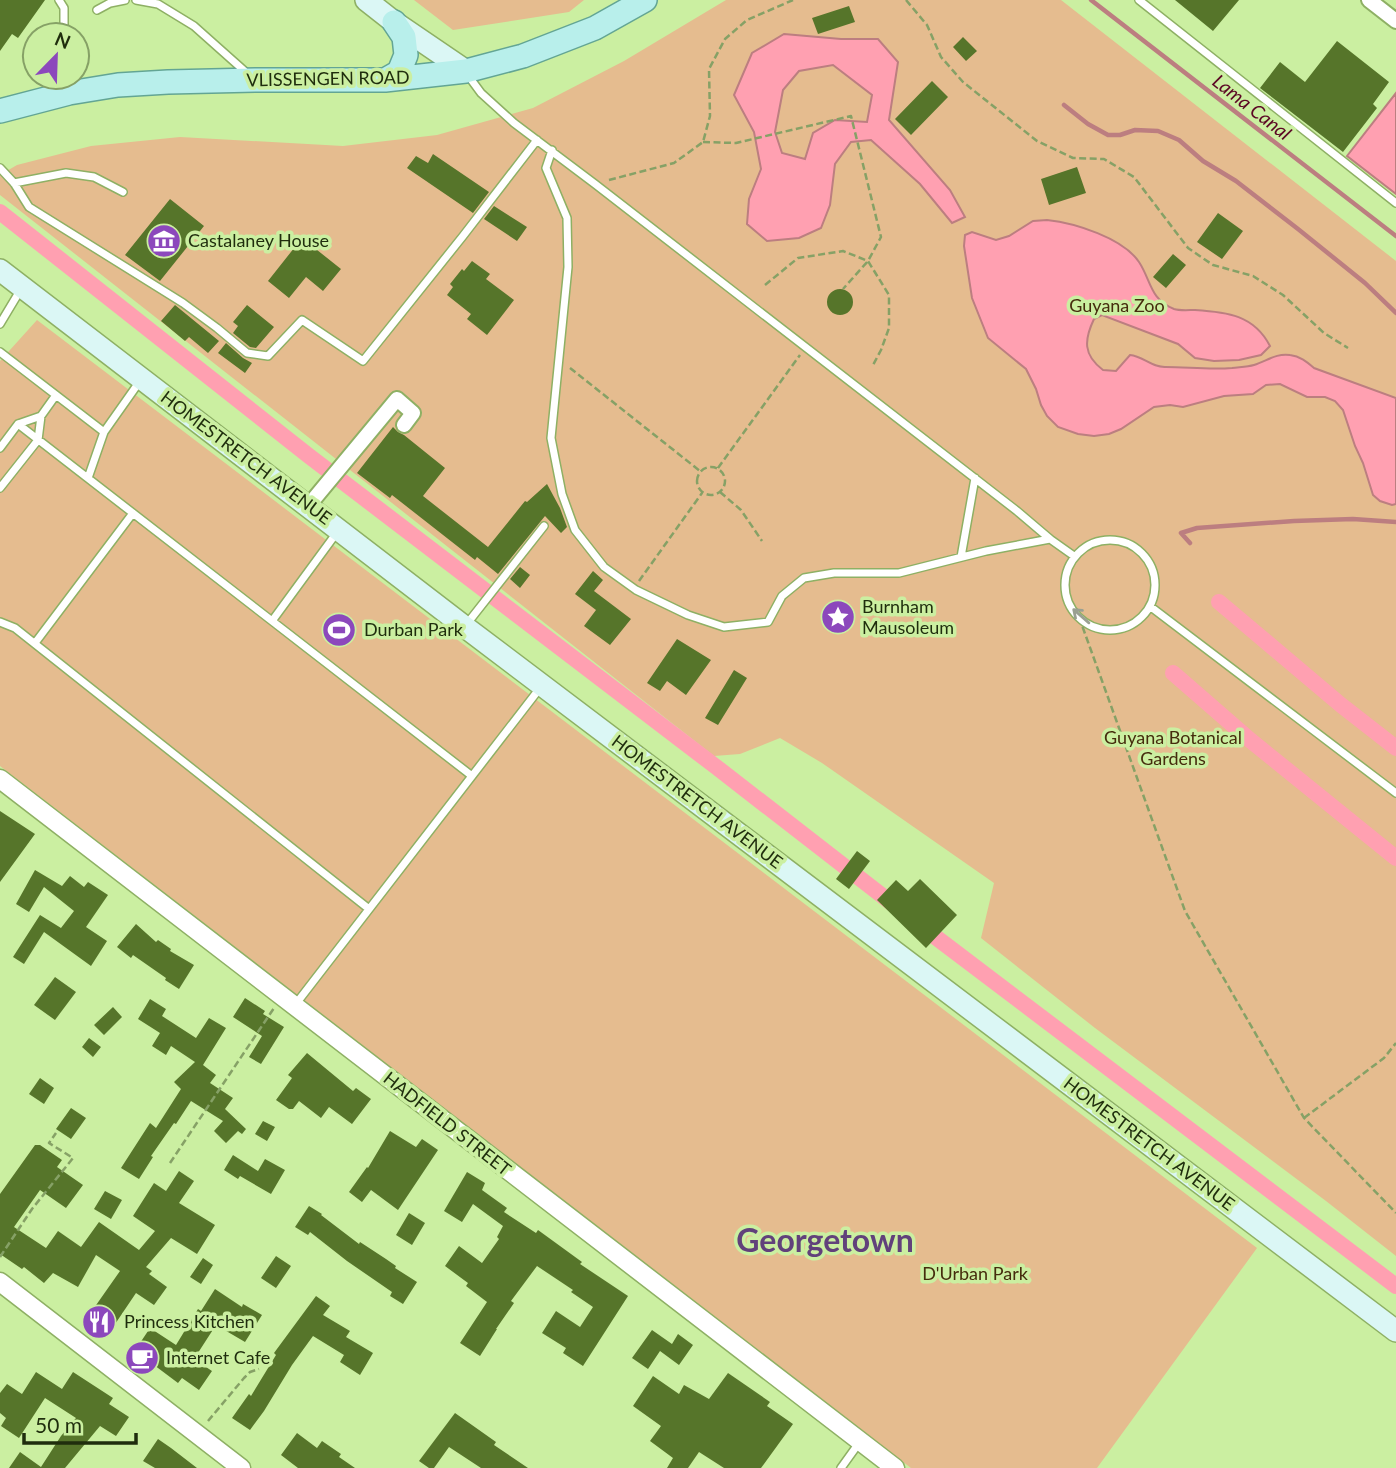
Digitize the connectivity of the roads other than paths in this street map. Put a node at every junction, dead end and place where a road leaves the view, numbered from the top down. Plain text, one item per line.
1 (59, 0) edge
2 (125, 0) edge
3 (136, 0) edge
4 (366, 0) edge
5 (645, 0) edge
6 (1139, 0) edge
7 (1369, 0) edge
8 (158, 2) edge
9 (97, 10) dead end
10 (64, 21) edge
11 (1396, 21) edge
12 (394, 22) junction
13 (255, 79) junction
14 (472, 79) junction
15 (385, 80) junction
16 (0, 111) edge
17 (537, 140) junction
18 (552, 150) junction
19 (0, 168) edge
20 (14, 183) junction
21 (123, 192) dead end
22 (1396, 203) edge
23 (0, 270) edge
24 (23, 287) junction
25 (0, 324) edge
26 (0, 352) edge
27 (142, 379) junction
28 (56, 395) junction
29 (41, 416) junction
30 (18, 424) junction
31 (404, 425) dead end
32 (104, 432) junction
33 (38, 440) junction
34 (0, 448) edge
35 (88, 478) junction
36 (975, 478) junction
37 (0, 488) edge
38 (309, 505) junction
39 (132, 513) junction
40 (544, 526) dead end
41 (340, 529) junction
42 (1050, 539) junction
43 (1074, 556) junction
44 (961, 557) junction
45 (1151, 607) junction
46 (272, 621) junction
47 (0, 622) edge
48 (465, 626) junction
49 (35, 643) junction
50 (542, 684) junction
51 (472, 776) junction
52 (0, 779) edge
53 (1396, 793) edge
54 (369, 909) junction
55 (288, 1001) junction
56 (0, 1282) edge
57 (1396, 1331) edge
58 (860, 1441) junction
59 (241, 1468) edge
60 (841, 1468) edge
61 (895, 1468) edge

1 - 10 lane
2 - 9 lane
3 - 8 lane
4 - 12 main road
5 - 14 main road, VLISSENGEN ROAD
6 - 22 lane
7 - 11 street
8 - 13 lane
12 - 14 main road
12 - 15 main road
13 - 15 main road, VLISSENGEN ROAD
13 - 16 main road, VLISSENGEN ROAD
14 - 15 main road, VLISSENGEN ROAD
14 - 17 lane
17 - 18 lane
17 - 20 lane
18 - 36 lane
18 - 44 lane
19 - 20 lane
20 - 21 lane
23 - 24 main road, HOMESTRETCH AVENUE
24 - 25 lane
24 - 27 main road, HOMESTRETCH AVENUE
26 - 28 lane
27 - 32 lane
27 - 38 main road, HOMESTRETCH AVENUE
28 - 29 lane
28 - 32 lane
29 - 30 lane
29 - 33 lane
30 - 33 lane
30 - 34 lane
31 - 38 street
32 - 35 lane
33 - 35 lane
33 - 37 lane
35 - 39 lane
36 - 42 lane
36 - 44 lane
38 - 41 main road, HOMESTRETCH AVENUE
39 - 46 lane
39 - 49 lane
40 - 48 lane
41 - 46 lane
41 - 48 main road, HOMESTRETCH AVENUE
42 - 43 lane
42 - 44 lane
43 - 45 lane
45 -> 43 lane
45 - 53 lane
46 - 51 lane
47 - 49 lane
48 - 50 main road, HOMESTRETCH AVENUE
49 - 54 lane
50 - 51 lane
50 - 57 main road, HOMESTRETCH AVENUE
51 - 54 lane
52 - 55 street, HADFIELD STREET
54 - 55 lane
55 - 58 street, HADFIELD STREET
56 - 59 street
58 - 60 lane
58 - 61 street, HADFIELD STREET

